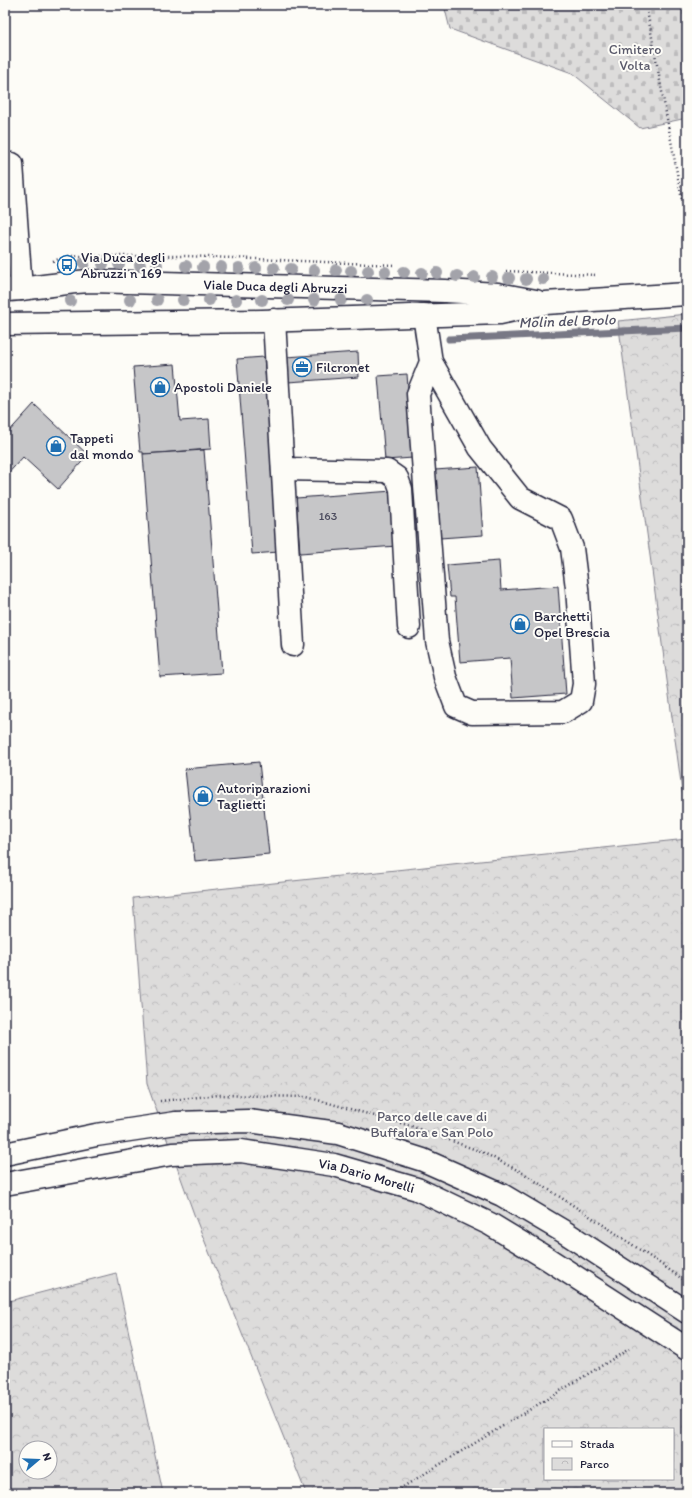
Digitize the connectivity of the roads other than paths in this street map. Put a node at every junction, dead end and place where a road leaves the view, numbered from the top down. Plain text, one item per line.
1 (12, 164) dead end
2 (13, 290) edge
3 (687, 294) edge
4 (545, 303) junction
5 (424, 315) junction
6 (274, 320) junction
7 (5, 324) edge
8 (431, 362) junction
9 (283, 469) junction
10 (409, 627) dead end
11 (293, 645) dead end
12 (5, 1154) edge
13 (5, 1184) edge
14 (687, 1312) edge
15 (681, 1345) edge

1 - 2 street
2 - 4 street, Viale Duca degli Abruzzi
3 - 4 street, Viale Duca degli Abruzzi
4 - 5 street, Viale Duca degli Abruzzi
5 - 6 street, Viale Duca degli Abruzzi
5 - 8 street
6 - 7 street, Viale Duca degli Abruzzi
6 - 9 street
8 - 8 street
9 - 10 street
9 - 11 street
12 - 14 street
13 - 15 street, Via Dario Morelli

